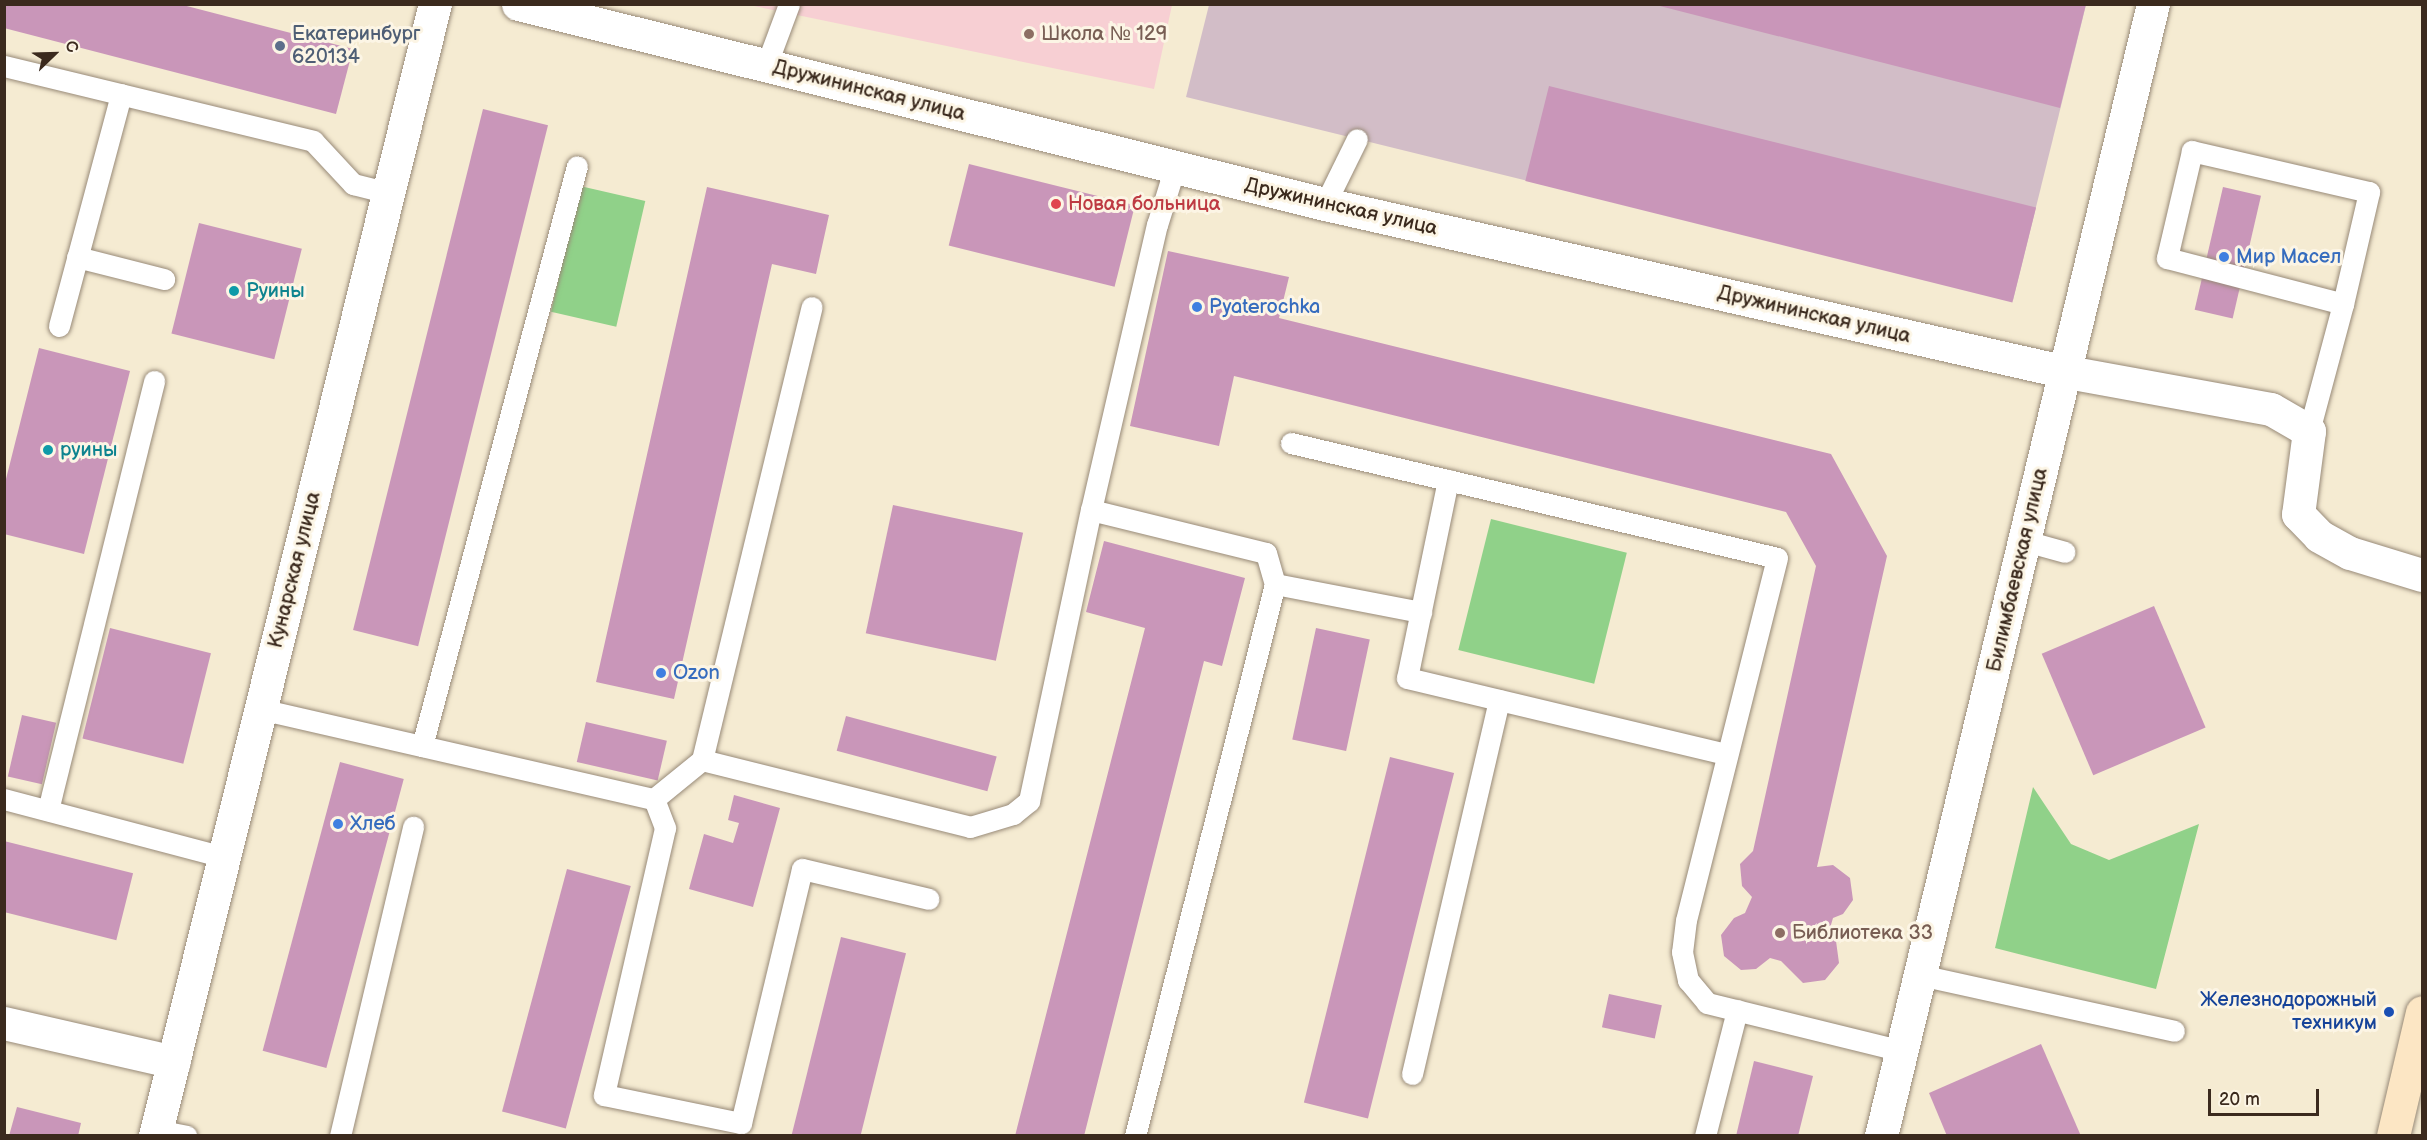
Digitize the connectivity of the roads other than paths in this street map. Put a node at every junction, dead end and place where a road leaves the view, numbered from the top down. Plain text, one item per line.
1 (435, 4) edge
2 (518, 4) edge
3 (789, 4) edge
4 (2153, 4) edge
5 (4, 66) edge
6 (766, 66) junction
7 (120, 94) junction
8 (1357, 139) dead end
9 (578, 166) dead end
10 (1175, 167) junction
11 (389, 193) junction
12 (1325, 204) junction
13 (77, 257) junction
14 (164, 279) dead end
15 (2343, 304) junction
16 (812, 307) dead end
17 (59, 326) dead end
18 (2062, 371) junction
19 (154, 381) dead end
20 (2309, 431) junction
21 (1291, 443) dead end
22 (1448, 480) junction
23 (1091, 510) junction
24 (2025, 541) junction
25 (2065, 552) dead end
26 (2422, 574) edge
27 (1275, 584) junction
28 (1421, 612) junction
29 (1499, 700) junction
30 (260, 709) junction
31 (422, 746) junction
32 (1727, 754) junction
33 (702, 760) junction
34 (4, 799) edge
35 (654, 799) junction
36 (48, 810) junction
37 (412, 826) dead end
38 (224, 856) junction
39 (929, 899) dead end
40 (1920, 975) junction
41 (1737, 1010) junction
42 (2422, 1012) edge
43 (4, 1023) edge
44 (2174, 1031) dead end
45 (1902, 1051) junction
46 (174, 1062) junction
47 (1412, 1074) dead end
48 (166, 1134) edge
49 (340, 1136) edge
50 (1135, 1136) edge
51 (1705, 1136) edge
52 (1881, 1136) edge
53 (2393, 1136) edge

1 - 11 street, Кунарская улица
2 - 6 street, Дружининская улица
3 - 6 lane
4 - 18 street, Билимбаевская улица
5 - 7 lane
6 - 10 street, Дружининская улица
7 - 11 lane
7 - 13 lane
8 - 12 lane
9 - 31 lane
10 - 12 street, Дружининская улица
10 - 23 lane
11 - 30 street, Кунарская улица
12 - 18 street, Дружининская улица
13 - 14 lane
13 - 17 lane
15 - 15 lane
15 - 20 lane
16 - 33 lane
18 - 20 street, Дружининская улица
18 - 24 street, Билимбаевская улица
19 - 36 lane
20 - 26 street
21 - 22 lane
22 - 28 lane
22 - 32 lane
23 - 27 lane
23 - 33 lane
24 - 25 lane
24 - 40 street, Билимбаевская улица
27 - 28 lane
27 - 50 lane
28 - 29 lane
29 - 32 lane
29 - 47 lane
30 - 31 lane
30 - 38 street, Кунарская улица
31 - 35 lane
32 - 41 lane
33 - 35 lane
34 - 36 lane
35 - 39 lane
36 - 38 lane
37 - 49 lane
38 - 46 street, Кунарская улица
40 - 44 lane
40 - 45 street, Билимбаевская улица
41 - 45 lane
41 - 51 lane
42 - 53 main road
43 - 46 street
45 - 52 street, Билимбаевская улица
46 - 48 street, Кунарская улица

